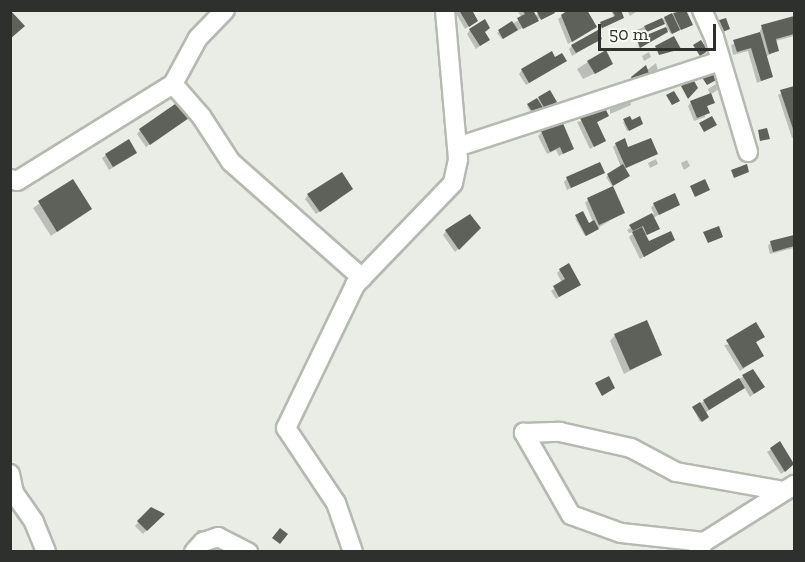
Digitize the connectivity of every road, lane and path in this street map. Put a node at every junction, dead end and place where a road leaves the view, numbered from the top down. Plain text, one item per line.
1 (225, 10) edge
2 (445, 10) edge
3 (702, 10) edge
4 (720, 61) junction
5 (173, 84) junction
6 (457, 147) junction
7 (748, 152) dead end
8 (10, 179) edge
9 (362, 278) junction
10 (10, 474) edge
11 (789, 488) edge
12 (701, 547) edge
13 (46, 552) edge
14 (194, 552) edge
15 (248, 552) edge
16 (353, 552) edge

1 - 5 street
2 - 6 street
3 - 4 street
4 - 6 street
4 - 7 street
5 - 8 street
5 - 9 street
6 - 9 street
9 - 16 street
10 - 13 street
11 - 12 street
11 - 12 street
14 - 15 street

